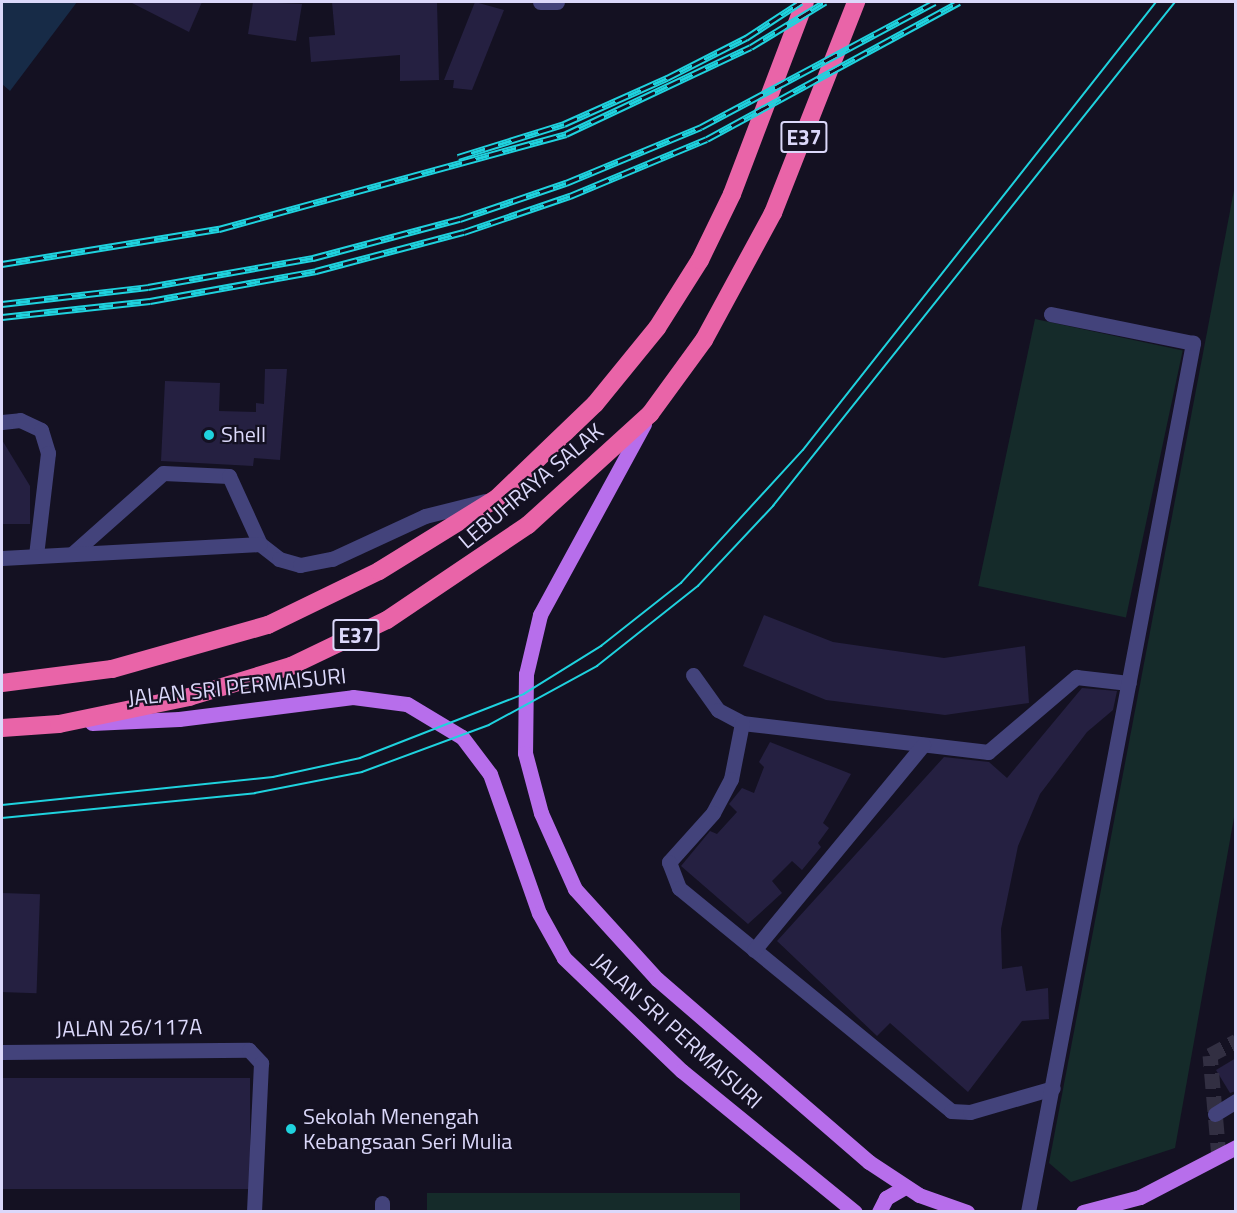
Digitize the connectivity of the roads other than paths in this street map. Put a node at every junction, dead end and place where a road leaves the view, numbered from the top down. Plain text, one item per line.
1 (540, 2) edge
2 (557, 2) edge
3 (805, 2) edge
4 (856, 2) edge
5 (1052, 314) dead end
6 (650, 414) junction
7 (2, 422) edge
8 (497, 498) junction
9 (260, 544) junction
10 (72, 553) junction
11 (36, 555) junction
12 (2, 558) edge
13 (693, 675) dead end
14 (2, 683) edge
15 (1129, 683) junction
16 (742, 723) junction
17 (59, 724) junction
18 (2, 728) edge
19 (923, 745) junction
20 (754, 950) junction
21 (2, 1052) edge
22 (1053, 1088) junction
23 (1236, 1101) edge
24 (1215, 1114) dead end
25 (1236, 1148) edge
26 (905, 1187) junction
27 (254, 1212) edge
28 (855, 1212) edge
29 (879, 1212) edge
30 (967, 1212) edge
31 (1028, 1212) edge
32 (1083, 1212) edge

1 - 2 street
3 - 8 highway, LEBUHRAYA SALAK / E37
4 - 6 highway, LEBUHRAYA SALAK / E37
5 - 15 street
6 - 17 highway, LEBUHRAYA SALAK / E37
6 - 26 main road, JALAN SRI PERMAISURI
7 - 11 street
8 - 9 street
8 - 14 highway, LEBUHRAYA SALAK / E37
9 - 10 street
9 - 10 street
10 - 11 street
11 - 12 street
13 - 16 street
15 - 19 street
15 - 22 street
16 - 19 street
16 - 20 street
17 - 18 highway, LEBUHRAYA SALAK / E37
17 - 28 main road, JALAN SRI PERMAISURI
19 - 20 street
20 - 22 street
21 - 27 street, JALAN 26/117A
22 - 31 street
23 - 24 street
25 - 32 main road
26 - 29 main road
26 - 30 main road, JALAN SRI PERMAISURI

